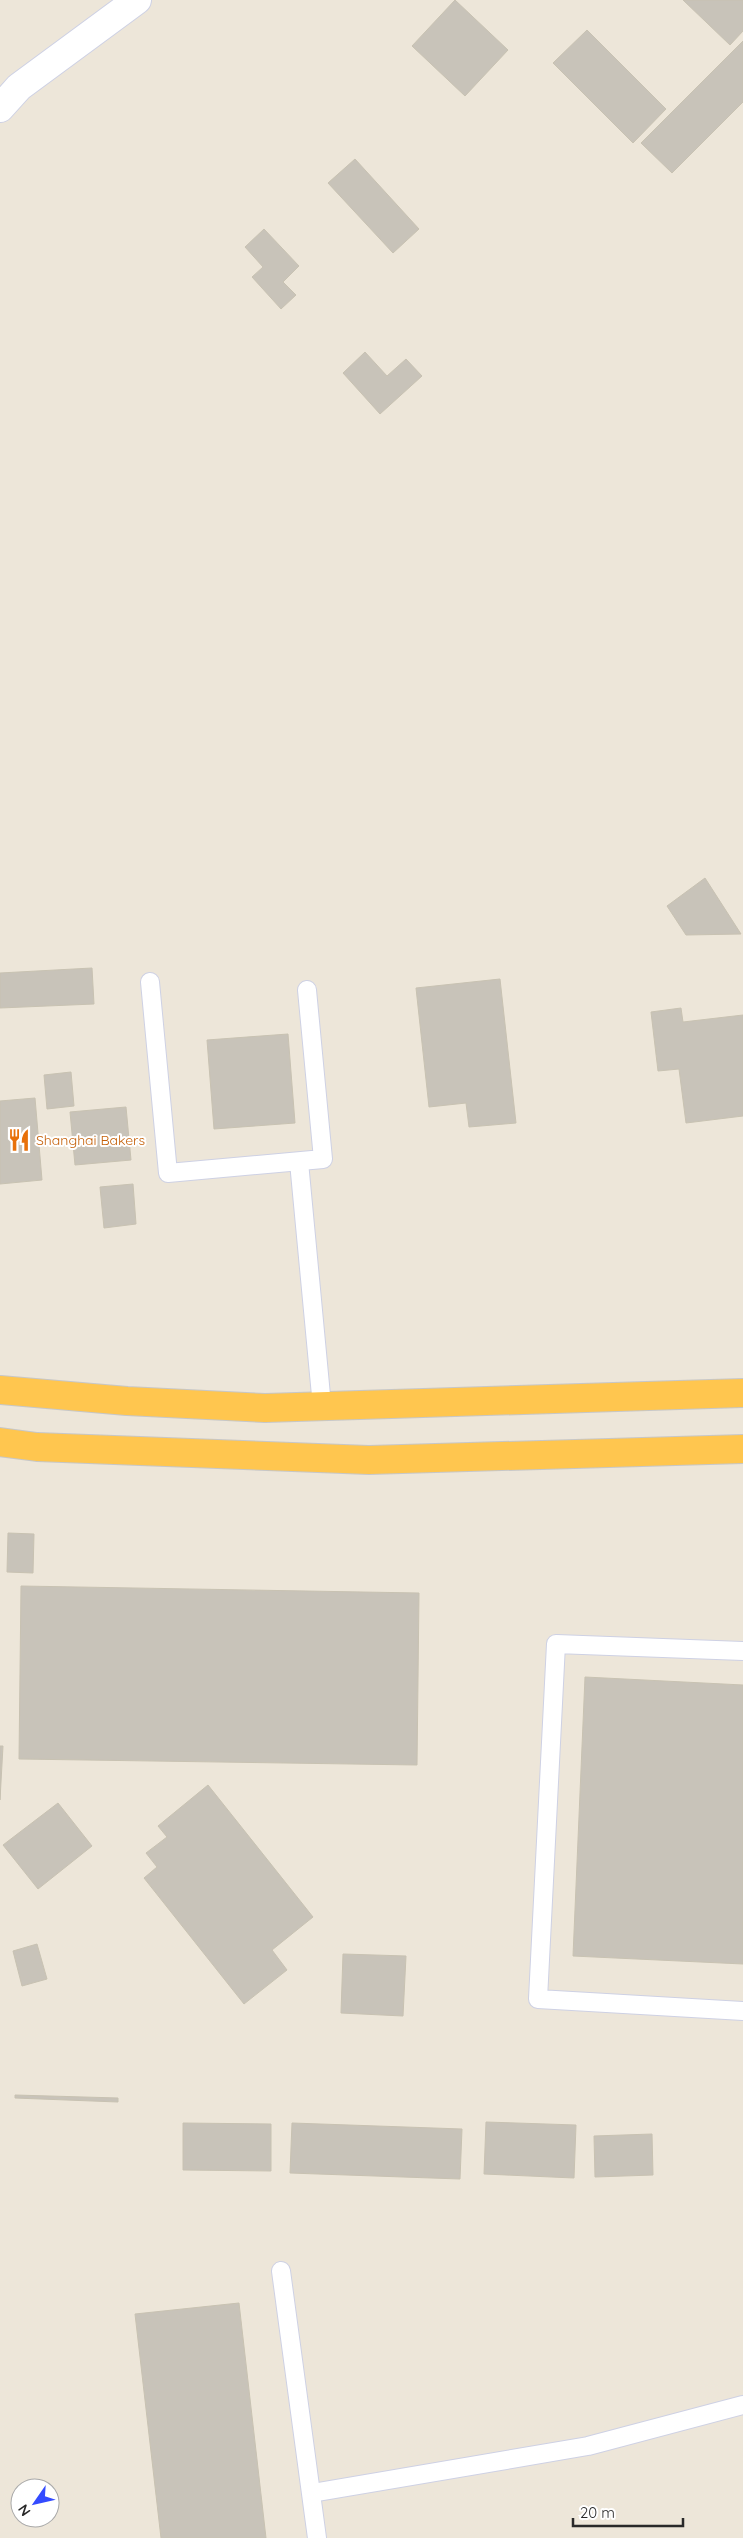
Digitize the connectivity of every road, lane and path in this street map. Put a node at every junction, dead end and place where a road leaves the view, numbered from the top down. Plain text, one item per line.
1 (137, 0) edge
2 (0, 108) edge
3 (150, 982) dead end
4 (307, 990) dead end
5 (299, 1162) junction
6 (0, 1390) edge
7 (743, 1394) edge
8 (322, 1406) junction
9 (0, 1442) edge
10 (743, 1449) edge
11 (743, 1651) edge
12 (743, 2011) edge
13 (281, 2271) dead end
14 (743, 2405) edge
15 (312, 2493) junction
16 (317, 2538) edge

1 - 2 street
3 - 5 lane
4 - 5 lane
5 - 8 lane
6 - 8 highway
7 - 8 highway
9 - 10 highway
11 - 12 lane
13 - 15 lane
14 - 15 lane
15 - 16 lane

